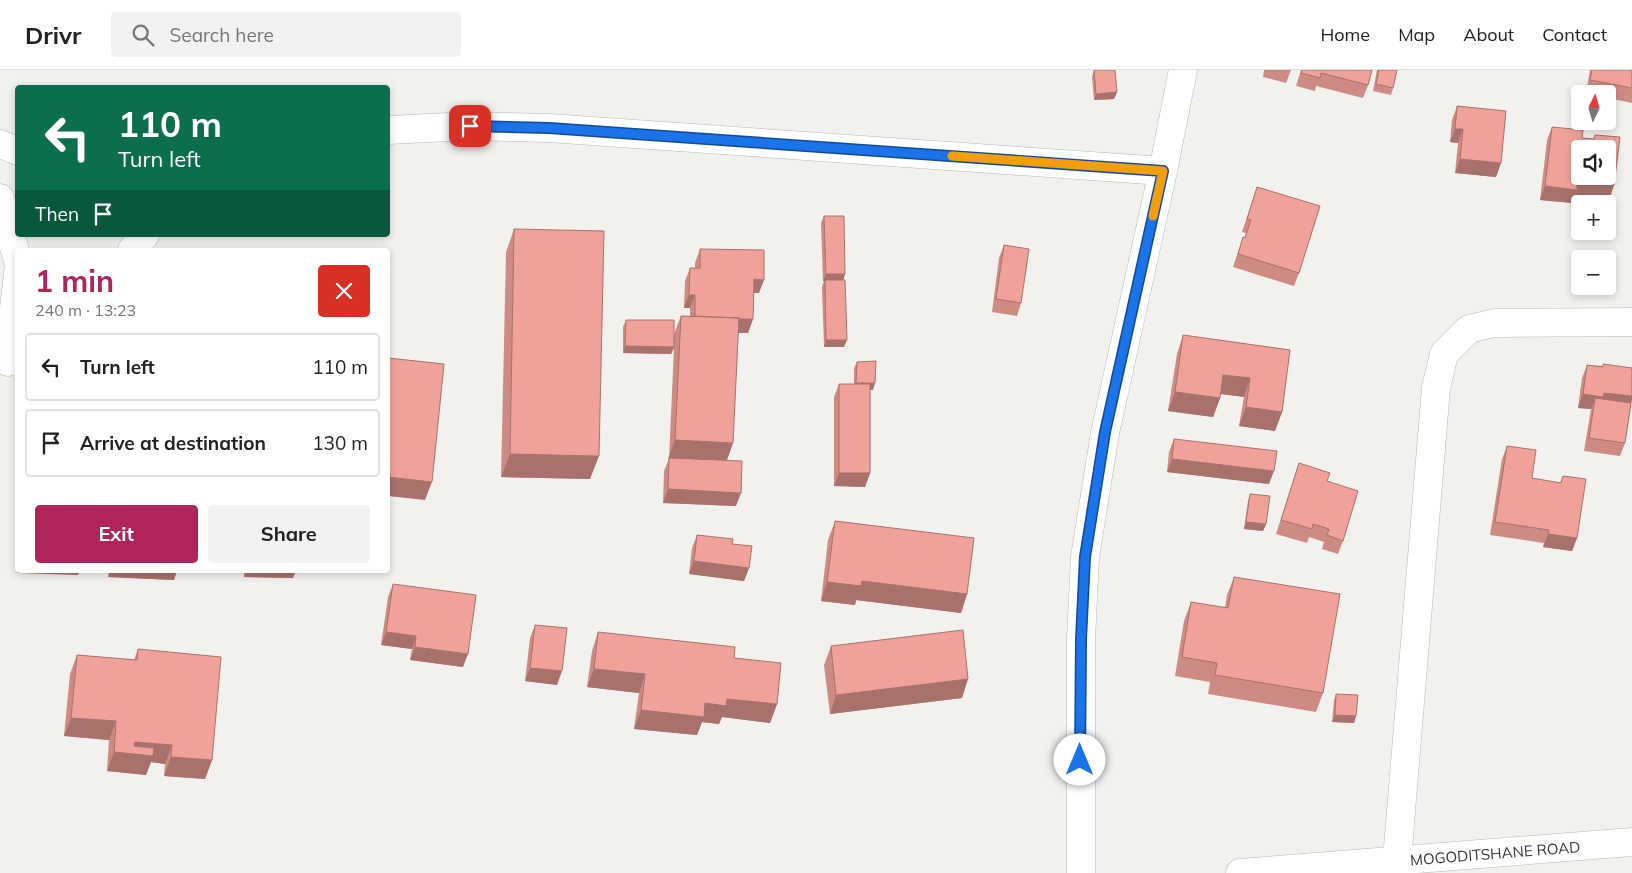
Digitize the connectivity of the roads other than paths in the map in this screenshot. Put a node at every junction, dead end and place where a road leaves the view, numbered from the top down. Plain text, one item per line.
1 (1184, 70) edge
2 (390, 130) edge
3 (0, 144) edge
4 (15, 149) edge
5 (1163, 171) junction
6 (0, 198) edge
7 (142, 237) edge
8 (134, 248) edge
9 (15, 250) edge
10 (15, 301) edge
11 (1632, 322) edge
12 (8, 367) edge
13 (1632, 842) edge
14 (1397, 860) junction
15 (1081, 873) edge
16 (1240, 873) edge

1 - 5 street
2 - 5 street
3 - 4 street
5 - 15 street
6 - 9 street
7 - 8 street
10 - 12 street
11 - 14 street
13 - 14 street, MOGODITSHANE ROAD
14 - 16 street, MOGODITSHANE ROAD

